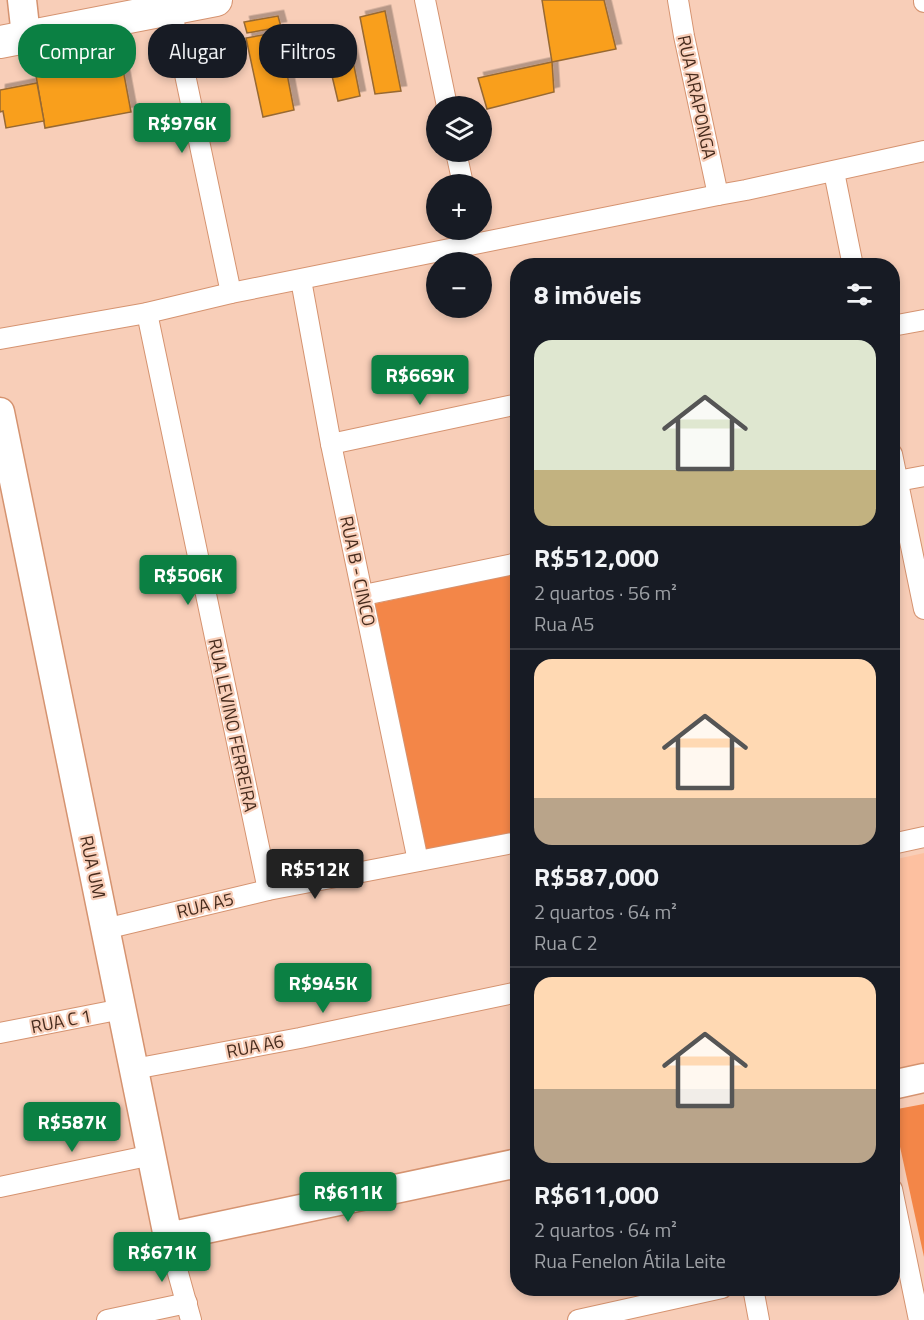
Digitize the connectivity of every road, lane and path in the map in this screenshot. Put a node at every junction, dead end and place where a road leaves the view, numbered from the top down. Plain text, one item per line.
1 (22, 0) edge
2 (216, 0) edge
3 (425, 0) edge
4 (678, 0) edge
5 (171, 8) junction
6 (13, 39) edge
7 (445, 96) edge
8 (924, 151) edge
9 (834, 172) junction
10 (717, 195) junction
11 (492, 234) edge
12 (462, 240) edge
13 (851, 258) edge
14 (301, 280) junction
15 (231, 293) junction
16 (147, 313) junction
17 (924, 320) edge
18 (900, 324) edge
19 (0, 339) edge
20 (510, 406) edge
21 (0, 412) edge
22 (331, 444) junction
23 (924, 477) edge
24 (900, 480) edge
25 (900, 503) edge
26 (510, 565) edge
27 (364, 595) junction
28 (924, 609) edge
29 (924, 837) edge
30 (900, 842) edge
31 (510, 844) edge
32 (418, 861) junction
33 (268, 890) junction
34 (105, 929) junction
35 (510, 994) edge
36 (122, 1009) junction
37 (0, 1033) edge
38 (134, 1069) junction
39 (924, 1078) edge
40 (900, 1083) edge
41 (152, 1155) junction
42 (510, 1165) edge
43 (0, 1187) edge
44 (900, 1228) edge
45 (168, 1237) junction
46 (686, 1296) edge
47 (754, 1296) edge
48 (189, 1312) edge
49 (107, 1320) edge
50 (578, 1320) edge
51 (759, 1320) edge
52 (919, 1320) edge

1 - 6 street
2 - 5 main road
3 - 7 street
4 - 10 street, RUA ARAPONGA
5 - 6 main road
5 - 15 street
8 - 9 street
9 - 10 street
9 - 13 street
10 - 11 street
12 - 14 street
14 - 15 street
14 - 22 street, RUA B - CINCO
15 - 16 street
16 - 19 street
16 - 33 street, RUA LEVINO FERREIRA
17 - 18 street
20 - 22 street
21 - 34 street, RUA UM
22 - 27 street, RUA B - CINCO
23 - 24 street
25 - 28 street
26 - 27 street
27 - 32 street, RUA B - CINCO
29 - 30 street
31 - 32 street, RUA A5
32 - 33 street, RUA A5
33 - 34 street, RUA A5
34 - 36 street, RUA UM
35 - 38 street, RUA A6
36 - 37 street, RUA C 1
36 - 38 street, RUA UM
38 - 41 street, RUA UM
39 - 40 street
41 - 43 street
41 - 45 street, RUA UM
42 - 45 street
44 - 52 street
45 - 48 street, RUA UM
46 - 50 street
47 - 51 street
48 - 49 street

